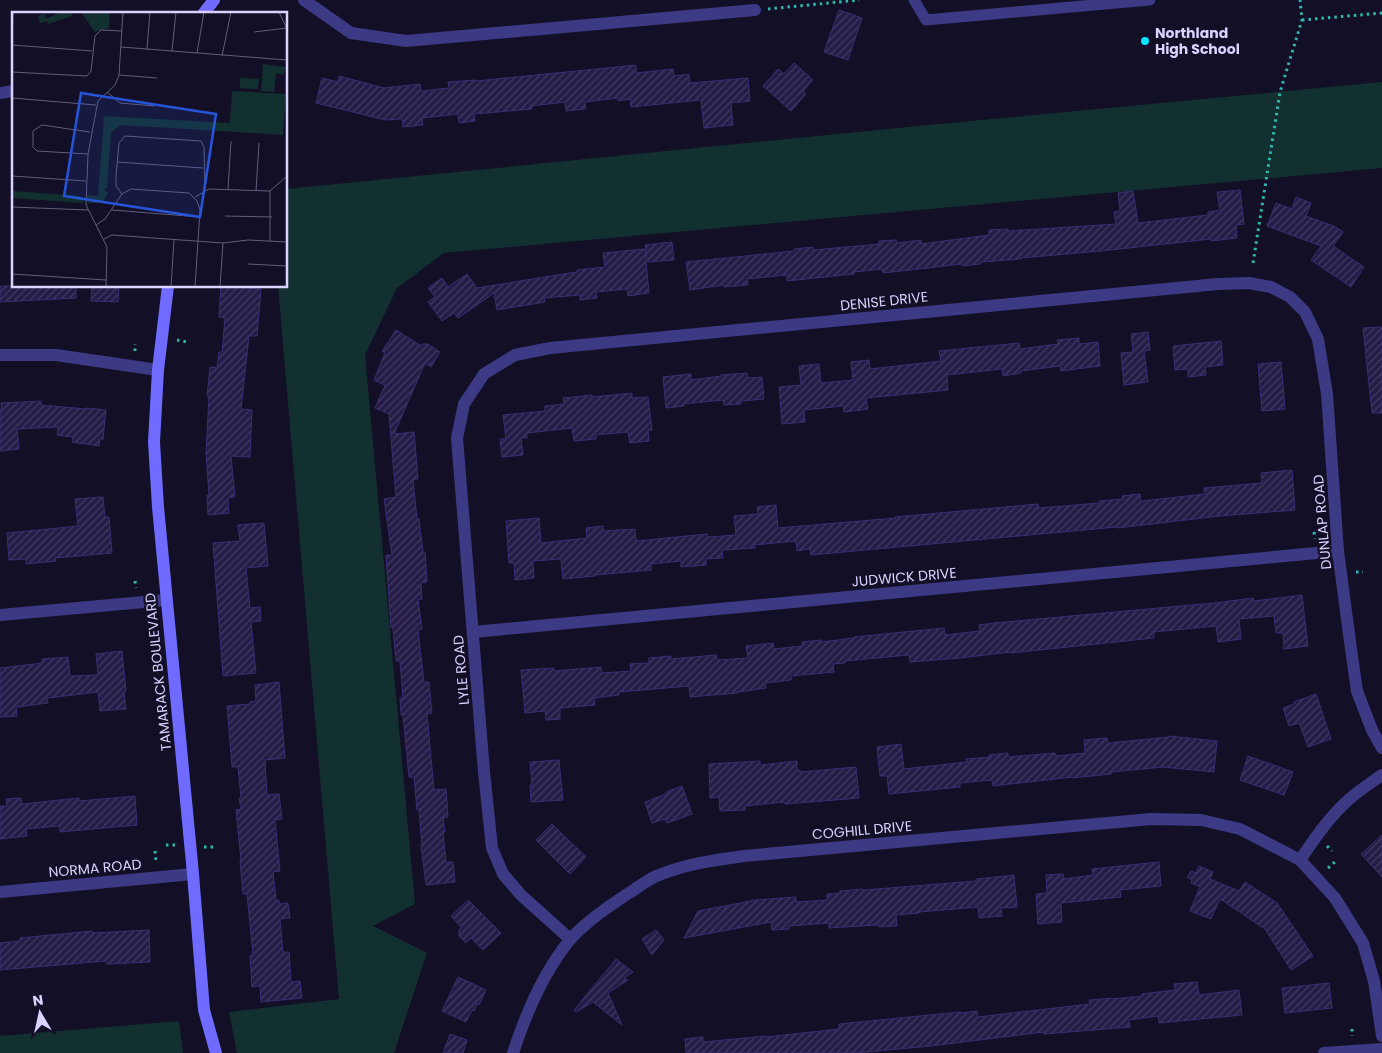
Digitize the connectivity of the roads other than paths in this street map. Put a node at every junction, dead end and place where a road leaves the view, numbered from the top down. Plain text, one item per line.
1 (214, 0) edge
2 (304, 0) edge
3 (914, 0) edge
4 (1150, 0) edge
5 (755, 10) road end
6 (205, 12) edge
7 (168, 288) edge
8 (1290, 297) joint
9 (0, 355) edge
10 (158, 370) junction
11 (484, 374) joint
12 (1338, 551) junction
13 (166, 600) junction
14 (0, 615) edge
15 (473, 632) junction
16 (1382, 748) edge
17 (1382, 775) edge
18 (1300, 860) junction
19 (193, 874) junction
20 (0, 892) edge
21 (570, 940) junction
22 (1382, 1036) edge
23 (1382, 1049) edge
24 (216, 1053) edge
25 (513, 1053) edge
26 (1324, 1053) edge

1 - 6 street
2 - 5 street
3 - 4 lane
7 - 10 street, TAMARACK BOULEVARD
8 - 11 street, DENISE DRIVE
8 - 12 street, DUNLAP ROAD
9 - 10 street
10 - 13 street, TAMARACK BOULEVARD
11 - 15 street, LYLE ROAD
12 - 15 street, JUDWICK DRIVE
12 - 16 street, DUNLAP ROAD
13 - 14 street
13 - 19 street, TAMARACK BOULEVARD
15 - 21 street, LYLE ROAD
17 - 18 street
18 - 21 street, COGHILL DRIVE
18 - 22 street
19 - 20 street, NORMA ROAD
19 - 24 street, TAMARACK BOULEVARD
21 - 25 street, COGHILL DRIVE
23 - 26 street

